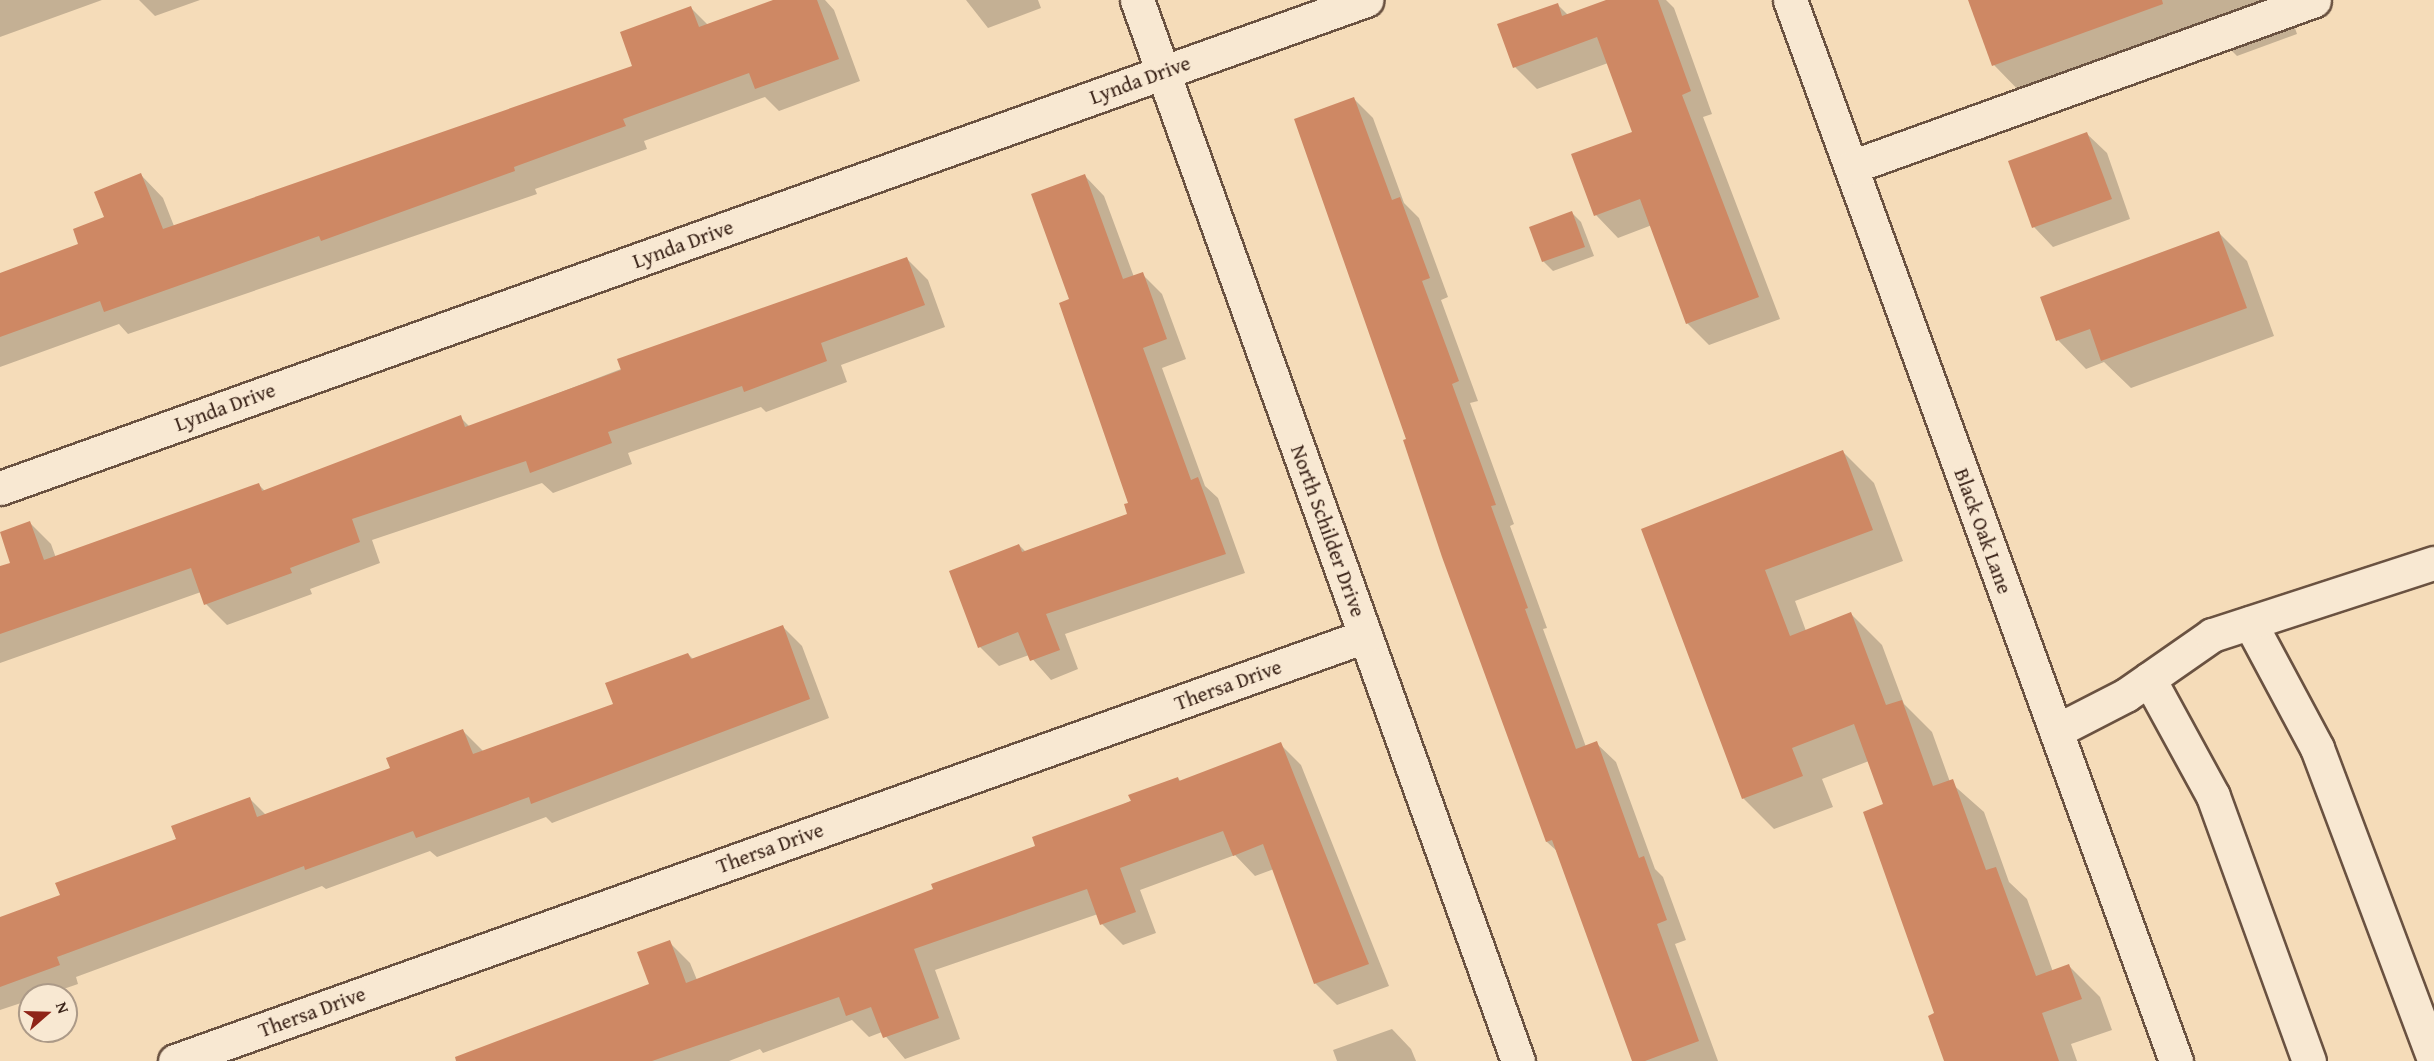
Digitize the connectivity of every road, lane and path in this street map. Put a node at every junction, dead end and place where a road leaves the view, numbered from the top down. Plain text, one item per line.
1 (1137, 0) edge
2 (1366, 0) edge
3 (1790, 0) edge
4 (2314, 0) edge
5 (1163, 72) junction
6 (1851, 168) junction
7 (0, 488) edge
8 (2434, 563) edge
9 (2250, 623) junction
10 (1365, 636) junction
11 (2149, 679) junction
12 (2056, 731) junction
13 (245, 1049) edge
14 (2434, 1059) edge
15 (175, 1061) edge
16 (1518, 1061) edge
17 (2176, 1061) edge
18 (2309, 1061) edge

1 - 5 street, North Schilder Drive
2 - 5 street, Lynda Drive
3 - 6 street, Black Oak Lane
4 - 6 street
5 - 7 street, Lynda Drive
5 - 10 street, North Schilder Drive
6 - 12 street, Black Oak Lane
8 - 9 street
9 - 11 street
9 - 14 street
10 - 13 street, Thersa Drive
10 - 16 street, North Schilder Drive
11 - 12 street
11 - 18 street
12 - 17 street, Black Oak Lane
13 - 15 street, Thersa Drive

